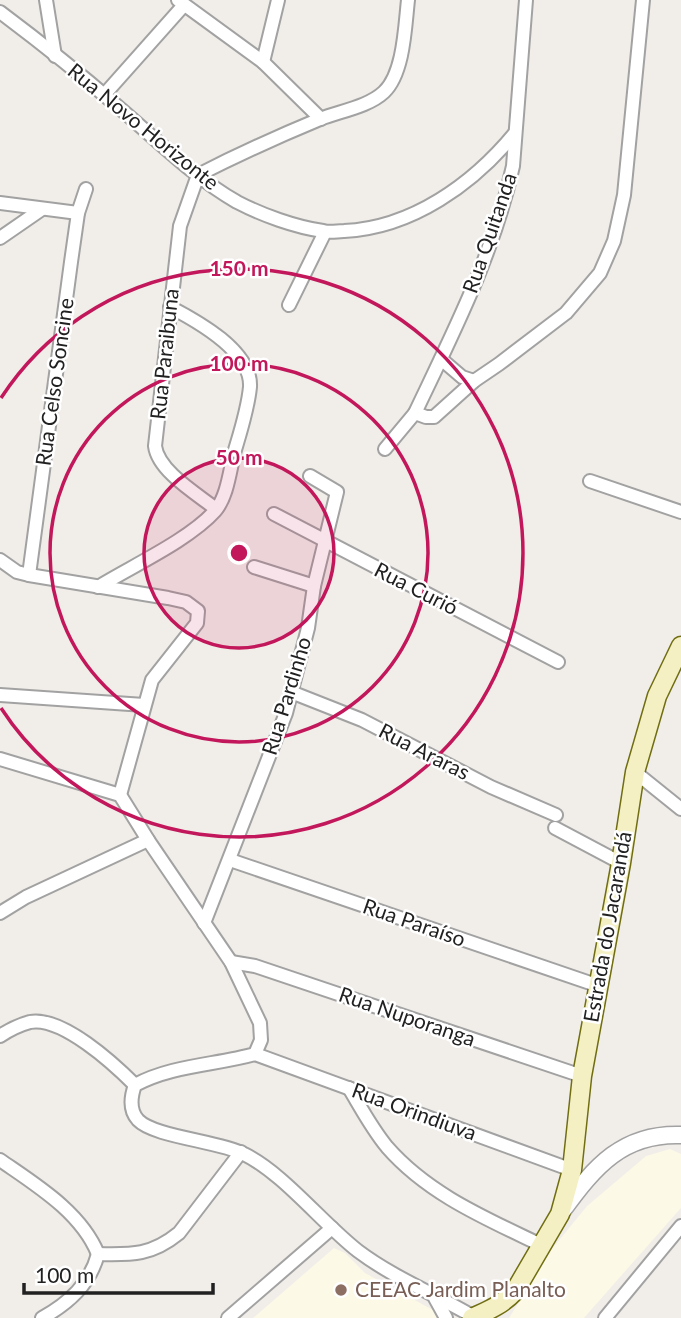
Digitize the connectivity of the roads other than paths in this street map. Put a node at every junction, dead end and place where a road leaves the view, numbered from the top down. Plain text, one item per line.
1 (46, 0) edge
2 (278, 0) edge
3 (408, 0) edge
4 (526, 0) edge
5 (643, 0) edge
6 (181, 3) edge
7 (0, 12) edge
8 (55, 56) junction
9 (263, 62) junction
10 (104, 95) junction
11 (321, 119) junction
12 (515, 133) junction
13 (198, 175) junction
14 (86, 189) dead end
15 (0, 204) edge
16 (41, 209) junction
17 (78, 214) junction
18 (325, 232) junction
19 (0, 238) edge
20 (289, 305) dead end
21 (170, 307) junction
22 (441, 359) junction
23 (474, 381) junction
24 (415, 413) junction
25 (384, 449) dead end
26 (310, 476) dead end
27 (590, 481) dead end
28 (216, 509) junction
29 (681, 513) edge
30 (274, 514) dead end
31 (324, 541) junction
32 (0, 560) edge
33 (254, 568) dead end
34 (29, 575) junction
35 (314, 586) junction
36 (98, 587) junction
37 (681, 646) edge
38 (558, 662) dead end
39 (291, 692) junction
40 (0, 695) edge
41 (144, 705) junction
42 (0, 759) edge
43 (635, 772) junction
44 (120, 795) junction
45 (681, 809) edge
46 (556, 815) dead end
47 (555, 828) dead end
48 (148, 840) junction
49 (230, 860) junction
50 (621, 863) junction
51 (0, 913) edge
52 (204, 923) junction
53 (231, 962) junction
54 (599, 986) junction
55 (0, 1036) edge
56 (256, 1054) junction
57 (582, 1076) junction
58 (135, 1085) junction
59 (349, 1088) junction
60 (681, 1135) edge
61 (241, 1152) junction
62 (0, 1160) edge
63 (572, 1170) junction
64 (560, 1214) junction
65 (681, 1226) edge
66 (332, 1228) junction
67 (541, 1245) junction
68 (98, 1254) junction
69 (434, 1297) junction
70 (481, 1316) edge
71 (43, 1318) edge
72 (228, 1318) edge
73 (446, 1318) edge
74 (605, 1318) edge

1 - 8 street
2 - 9 street
3 - 11 street
4 - 12 street, Rua Quitanda
5 - 23 street
6 - 9 street
6 - 10 street
7 - 8 street, Rua Novo Horizonte
8 - 10 street, Rua Novo Horizonte
9 - 11 street
10 - 13 street, Rua Novo Horizonte
11 - 13 street
12 - 18 street, Rua Novo Horizonte
12 - 22 street, Rua Quitanda
13 - 18 street, Rua Novo Horizonte
13 - 21 street, Rua Paraibuna
14 - 17 street, Rua Celso Soncine
15 - 16 street
16 - 17 street
16 - 19 street
17 - 34 street, Rua Celso Soncine
18 - 20 street
21 - 28 street, Rua Paraibuna
21 - 28 street
22 - 23 street
22 - 24 street, Rua Quitanda
23 - 24 street
24 - 25 street, Rua Quitanda
26 - 31 street, Rua Pardinho
27 - 29 street
28 - 36 street
30 - 31 street, Rua Curió
31 - 35 street, Rua Pardinho
31 - 38 street, Rua Curió
32 - 34 street
33 - 35 street
34 - 36 street
35 - 39 street, Rua Pardinho
36 - 41 street
37 - 43 main road, Estrada do Jacarandá
39 - 46 street, Rua Araras
39 - 49 street, Rua Pardinho
40 - 41 street
41 - 44 street
42 - 44 street
43 - 45 street
43 - 50 main road, Estrada do Jacarandá
44 - 48 street
47 - 50 street
48 - 51 street
48 - 52 street
49 - 52 street, Rua Pardinho
49 - 54 street, Rua Paraíso
50 - 54 main road, Estrada do Jacarandá
52 - 53 street
53 - 56 street
53 - 57 street, Rua Nuporanga
54 - 57 main road, Estrada do Jacarandá
55 - 58 street
56 - 58 street
56 - 59 street, Rua Orindiuva
57 - 63 main road, Estrada do Jacarandá
58 - 61 street
59 - 63 street, Rua Orindiuva
59 - 67 street
60 - 64 street, Estrada do Jacarandá
61 - 66 street
61 - 68 street
62 - 68 street
63 - 64 main road, Estrada do Jacarandá
64 - 67 main road, Estrada do Jacarandá
65 - 74 street
66 - 69 street
66 - 72 street
67 - 70 main road, Estrada do Jacarandá
68 - 71 street
69 - 70 street
69 - 73 street

